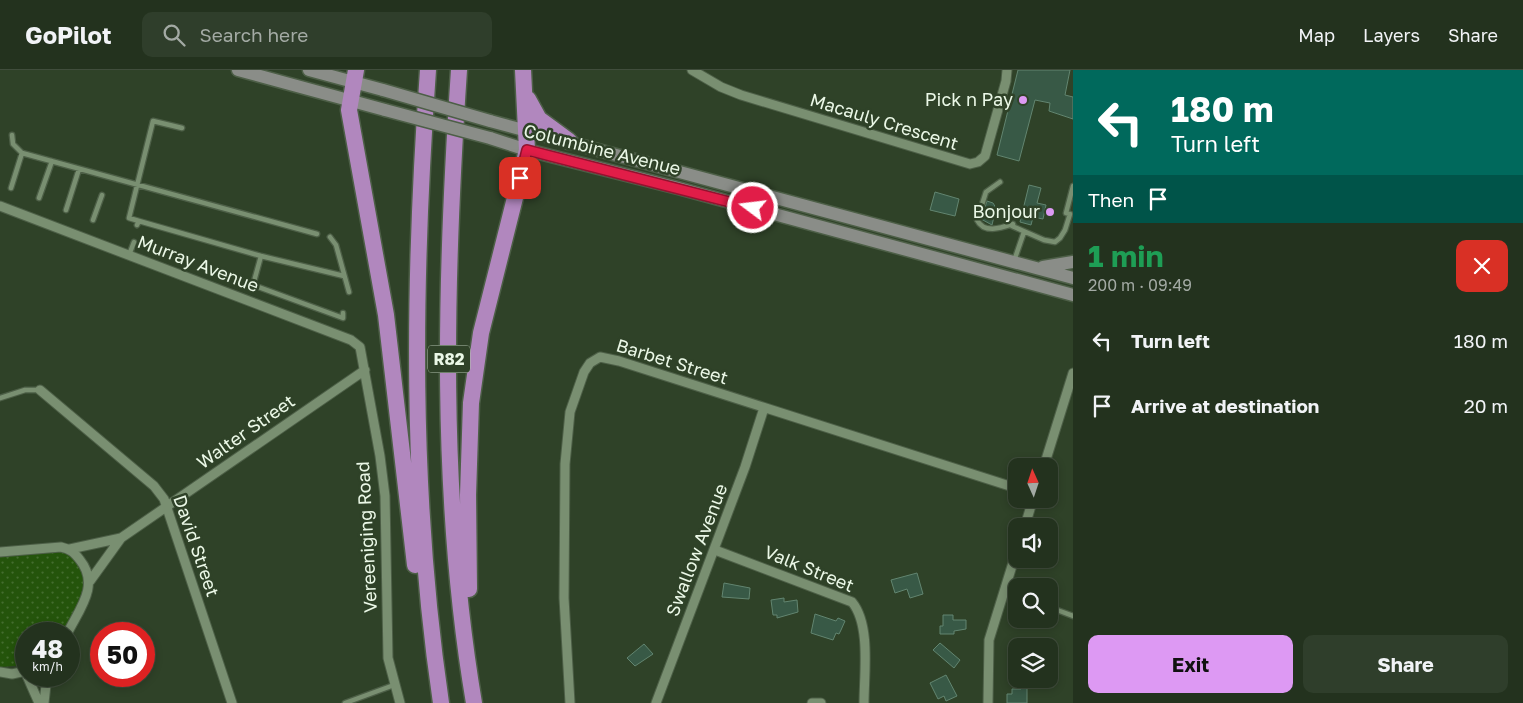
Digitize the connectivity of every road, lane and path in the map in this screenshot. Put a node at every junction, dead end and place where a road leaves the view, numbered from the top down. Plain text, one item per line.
1 (238, 70) edge
2 (309, 70) edge
3 (428, 70) edge
4 (459, 70) edge
5 (523, 70) edge
6 (692, 70) edge
7 (1007, 70) edge
8 (354, 76) edge
9 (526, 92) junction
10 (350, 100) junction
11 (182, 128) dead end
12 (528, 130) junction
13 (12, 135) dead end
14 (569, 141) junction
15 (527, 150) junction
16 (22, 153) junction
17 (52, 161) junction
18 (79, 169) junction
19 (1000, 182) dead end
20 (137, 186) junction
21 (1073, 186) edge
22 (10, 188) dead end
23 (102, 195) dead end
24 (39, 198) dead end
25 (0, 206) edge
26 (66, 210) dead end
27 (93, 220) dead end
28 (1024, 232) junction
29 (317, 234) dead end
30 (330, 237) dead end
31 (134, 242) dead end
32 (129, 255) junction
33 (261, 256) junction
34 (1014, 262) junction
35 (1073, 262) edge
36 (1035, 268) junction
37 (344, 276) junction
38 (1073, 278) edge
39 (349, 292) dead end
40 (1073, 295) edge
41 (343, 313) dead end
42 (365, 370) junction
43 (1073, 373) edge
44 (40, 390) joint
45 (0, 398) edge
46 (764, 408) junction
47 (1046, 458) edge
48 (1008, 485) edge
49 (167, 507) junction
50 (121, 538) junction
51 (70, 549) junction
52 (715, 550) junction
53 (0, 552) edge
54 (1011, 568) edge
55 (90, 581) junction
56 (1004, 590) junction
57 (1008, 591) edge
58 (426, 600) junction
59 (1058, 610) edge
60 (1073, 616) edge
61 (73, 622) edge
62 (464, 647) junction
63 (0, 672) edge
64 (15, 673) edge
65 (394, 685) junction
66 (32, 687) edge
67 (46, 687) edge
68 (39, 703) edge
69 (44, 703) edge
70 (232, 703) edge
71 (345, 703) edge
72 (400, 703) edge
73 (441, 703) edge
74 (474, 703) edge
75 (570, 703) edge
76 (656, 703) edge
77 (812, 703) edge
78 (821, 703) edge
79 (864, 703) edge
80 (988, 703) edge

1 - 10 main road, Columbine Avenue
2 - 8 main road, Columbine Avenue
3 - 58 highway, R82
4 - 62 highway, R82
5 - 9 highway
6 - 7 street, Macauly Crescent
8 - 10 highway
8 - 12 main road, Columbine Avenue, bridge
9 - 12 highway
9 - 14 highway
10 - 15 main road, Columbine Avenue, bridge
10 - 58 highway
11 - 20 lane
12 - 14 main road, Columbine Avenue
12 - 15 highway
13 - 16 lane
14 - 34 main road, Columbine Avenue
15 - 40 main road, Columbine Avenue
15 - 62 highway
16 - 17 lane
16 - 22 lane
17 - 18 lane
17 - 24 lane
18 - 20 lane
18 - 26 lane
19 - 28 lane
20 - 29 lane
20 - 33 lane
21 - 28 lane
23 - 27 lane
25 - 32 street, Murray Avenue
28 - 34 lane
30 - 37 lane
31 - 32 lane
32 - 42 street, Murray Avenue
33 - 37 lane
33 - 41 lane
34 - 36 main road, Columbine Avenue
35 - 36 main road
36 - 38 main road, Columbine Avenue
37 - 39 lane
42 - 49 street, Walter Street
42 - 65 street, Vereeniging Road
43 - 47 street
44 - 45 lane
44 - 49 street, David Street
46 - 48 street, Barbet Street
46 - 52 street, Swallow Avenue
46 - 75 street, Barbet Street
49 - 50 street, Walter Street
49 - 70 street, David Street
50 - 51 street, Walter Street
50 - 55 street, Walter Street
51 - 53 street, Walter Street
51 - 55 street
52 - 76 street, Swallow Avenue
52 - 79 street, Valk Street
54 - 56 street
55 - 61 street, Walter Street
56 - 57 lane
56 - 80 street
58 - 73 highway, R82
59 - 60 lane
62 - 74 highway, R82
63 - 64 street
65 - 71 lane
65 - 72 street, Vereeniging Road
66 - 68 street
67 - 69 street
77 - 78 street

